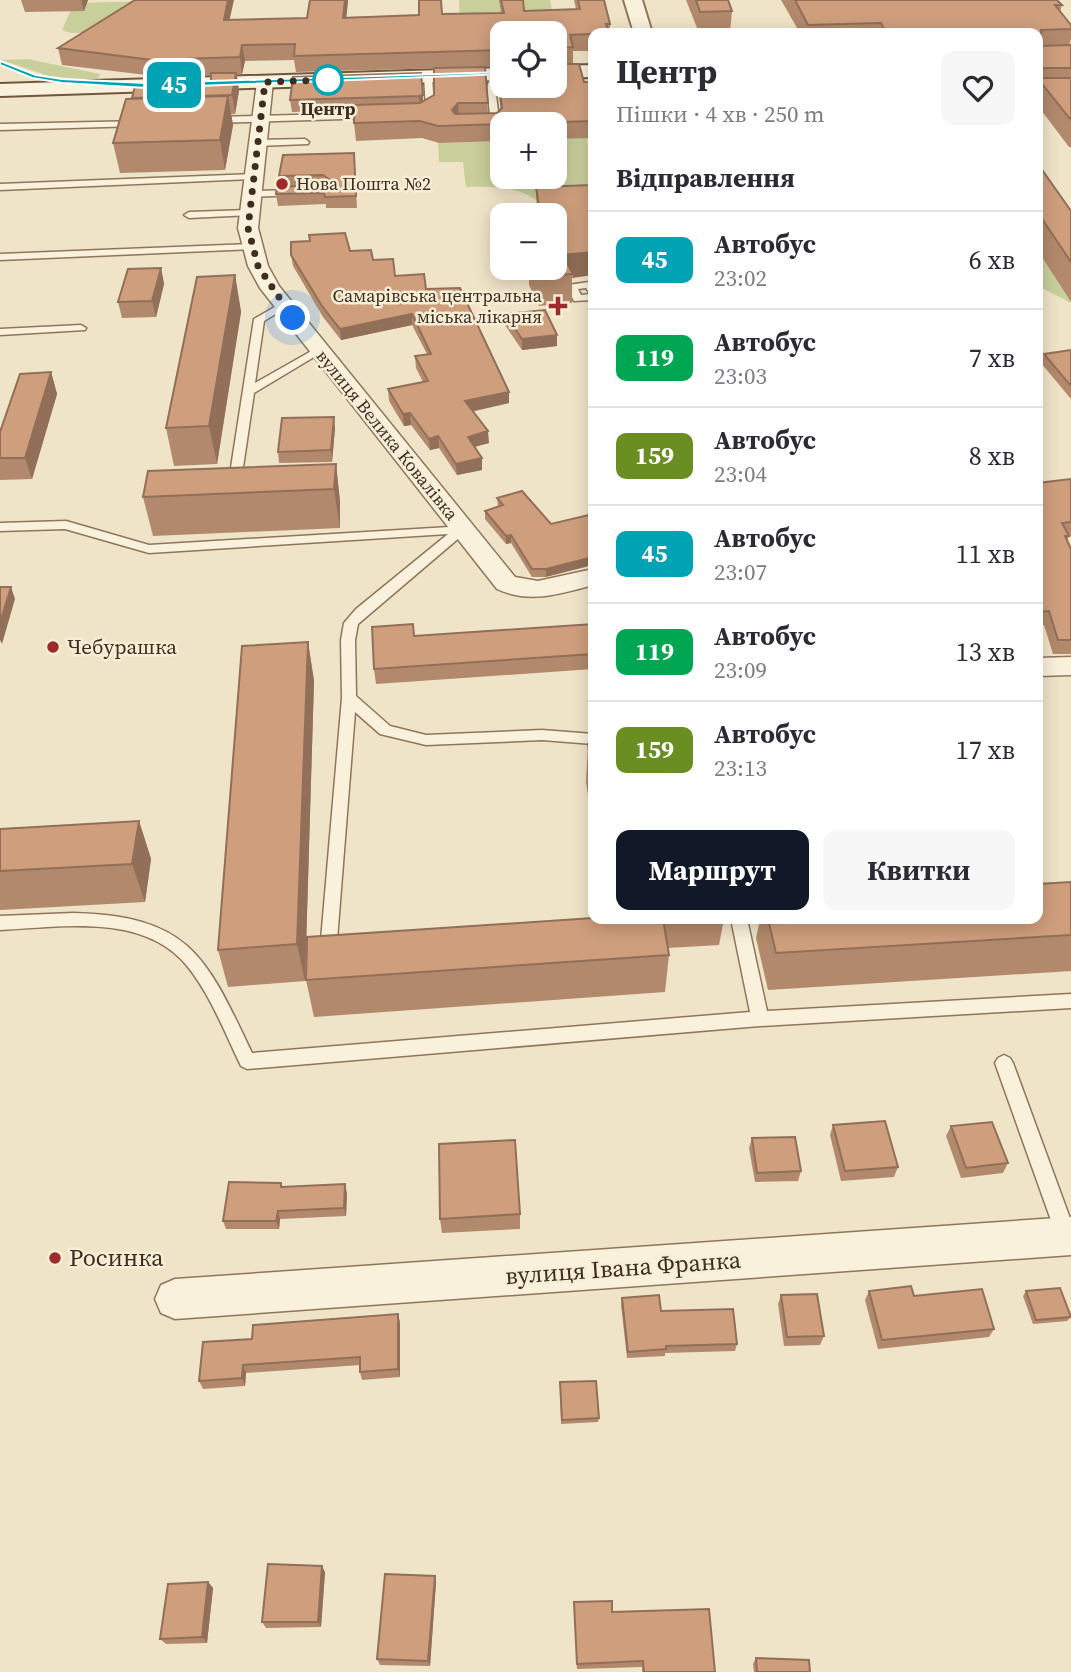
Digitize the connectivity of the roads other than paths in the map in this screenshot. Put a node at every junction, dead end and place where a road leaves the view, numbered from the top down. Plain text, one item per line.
1 (633, 0) edge
2 (641, 28) edge
3 (588, 71) edge
4 (567, 72) edge
5 (490, 74) edge
6 (428, 76) junction
7 (265, 82) junction
8 (5, 83) edge
9 (493, 98) edge
10 (408, 114) edge
11 (381, 115) edge
12 (260, 119) junction
13 (196, 121) edge
14 (145, 123) edge
15 (471, 126) edge
16 (0, 128) edge
17 (305, 142) dead end
18 (257, 143) junction
19 (0, 187) edge
20 (312, 193) edge
21 (250, 194) junction
22 (189, 215) dead end
23 (251, 247) junction
24 (0, 257) edge
25 (588, 285) edge
26 (588, 298) edge
27 (284, 306) junction
28 (81, 328) dead end
29 (0, 332) edge
30 (319, 351) junction
31 (249, 391) junction
32 (236, 474) edge
33 (0, 527) edge
34 (462, 529) junction
35 (588, 578) edge
36 (1071, 666) edge
37 (1043, 667) edge
38 (349, 698) junction
39 (588, 739) edge
40 (0, 923) edge
41 (740, 924) edge
42 (329, 940) edge
43 (1071, 1001) edge
44 (760, 1019) junction
45 (1004, 1063) dead end
46 (1069, 1237) edge
47 (175, 1299) dead end

1 - 2 main road
3 - 4 main road
5 - 6 main road
6 - 7 main road
6 - 10 lane
7 - 8 main road
7 - 12 street, вулиця Велика Ковалівка
9 - 15 lane
11 - 12 lane
12 - 13 lane
12 - 18 street, вулиця Велика Ковалівка
14 - 16 lane
17 - 18 lane
18 - 21 street, вулиця Велика Ковалівка
19 - 21 lane
20 - 21 lane
21 - 22 lane
21 - 23 street, вулиця Велика Ковалівка
23 - 24 lane
23 - 27 street, вулиця Велика Ковалівка
25 - 26 lane
27 - 30 street, вулиця Велика Ковалівка
27 - 31 lane
28 - 29 lane
30 - 31 lane
30 - 34 street, вулиця Велика Ковалівка
31 - 32 lane
33 - 34 lane
34 - 35 street, вулиця Велика Ковалівка
34 - 38 lane
36 - 37 street
38 - 39 lane
38 - 42 lane
40 - 44 lane
41 - 44 lane
43 - 44 lane
45 - 46 lane
46 - 47 street, вулиця Івана Франка

